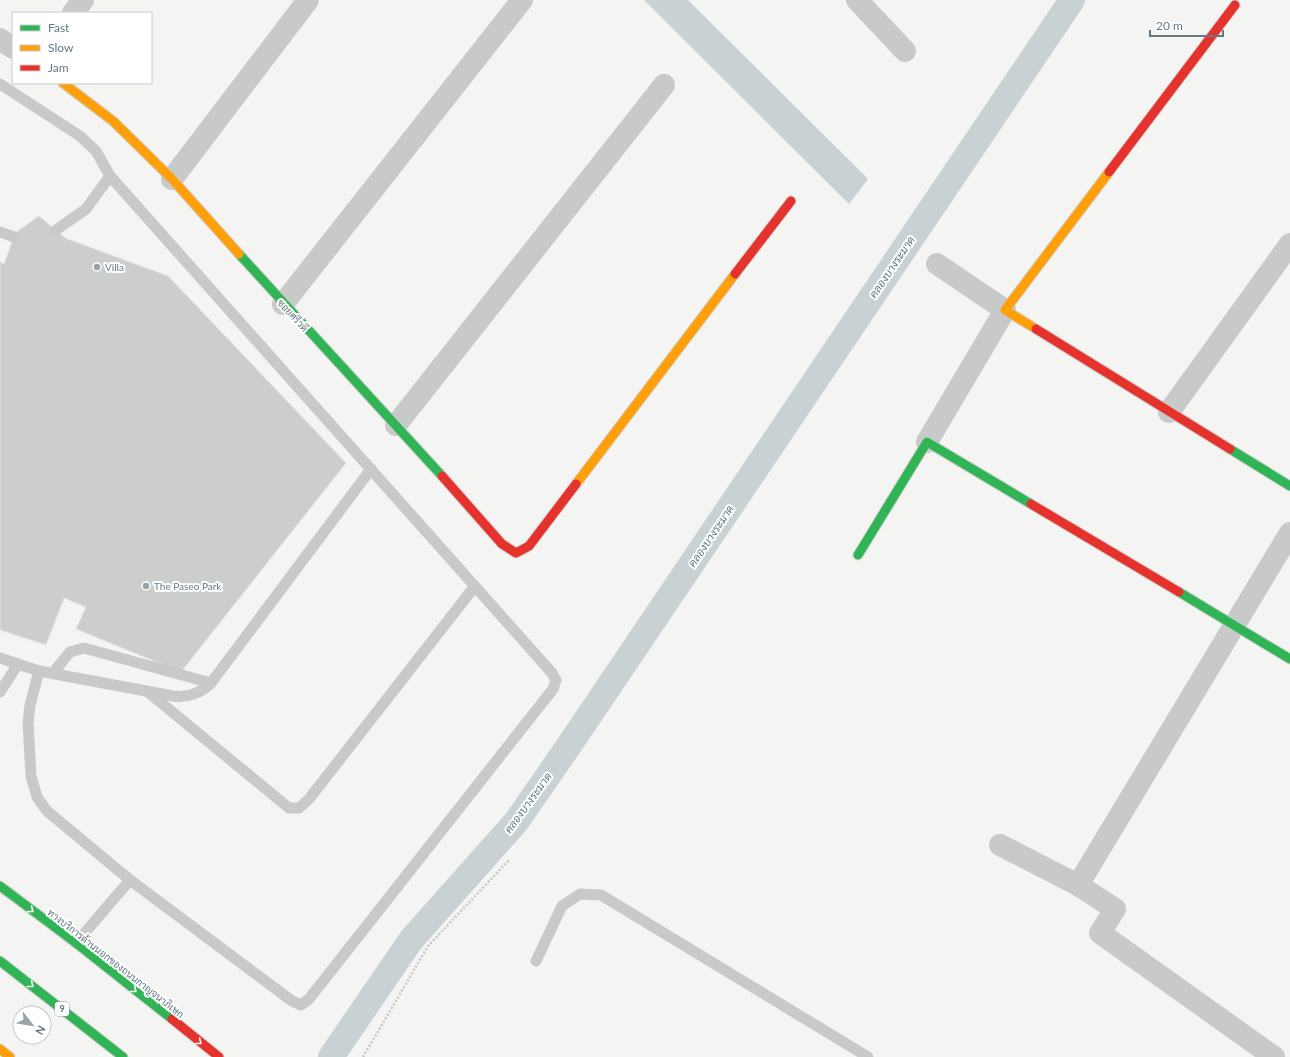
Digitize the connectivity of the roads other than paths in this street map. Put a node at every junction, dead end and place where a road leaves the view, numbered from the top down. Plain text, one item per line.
1 (82, 0) edge
2 (308, 0) edge
3 (522, 0) edge
4 (857, 0) edge
5 (1235, 5) dead end
6 (73, 12) edge
7 (0, 39) edge
8 (12, 47) edge
9 (905, 51) dead end
10 (0, 84) edge
11 (64, 84) edge
12 (664, 84) dead end
13 (110, 176) junction
14 (172, 179) junction
15 (791, 201) dead end
16 (56, 230) dead end
17 (0, 232) edge
18 (14, 237) dead end
19 (1290, 244) edge
20 (937, 264) dead end
21 (282, 304) junction
22 (1005, 310) junction
23 (1169, 412) junction
24 (396, 425) junction
25 (927, 442) junction
26 (371, 469) junction
27 (1290, 486) edge
28 (1290, 533) edge
29 (858, 555) dead end
30 (475, 586) junction
31 (1234, 627) junction
32 (0, 658) edge
33 (1290, 659) edge
34 (18, 664) junction
35 (39, 671) junction
36 (53, 673) junction
37 (211, 683) junction
38 (146, 691) junction
39 (0, 692) edge
40 (1000, 846) dead end
41 (130, 880) junction
42 (1078, 885) junction
43 (0, 886) edge
44 (76, 944) junction
45 (0, 961) edge
46 (536, 961) dead end
47 (0, 1049) edge
48 (10, 1057) edge
49 (123, 1057) edge
50 (219, 1057) edge
51 (868, 1057) edge
52 (1274, 1057) edge

1 - 6 street
2 - 14 street
3 - 21 street
4 - 9 street
5 - 22 main road
7 - 8 street
10 - 13 lane
11 - 14 main road, ซอยศรีวดี
12 - 24 street
13 - 16 lane
13 - 26 lane
14 - 21 main road, ซอยศรีวดี
15 - 24 main road, ซอยศรีวดี
17 - 18 lane
19 - 23 street
20 - 22 street
21 - 24 main road, ซอยศรีวดี
22 - 23 main road
22 - 25 street
23 - 27 main road
25 - 29 main road
25 - 31 main road
26 - 30 lane
26 - 37 lane
28 - 31 street
30 - 38 lane
30 - 41 lane
31 - 33 main road
31 - 42 street
32 - 34 lane
34 - 35 lane
34 - 39 lane
35 - 36 lane
35 - 41 lane
36 - 37 lane
36 - 38 lane
37 - 38 lane
40 - 42 street
41 - 44 lane
42 - 52 street
43 -> 44 main road, ทางบริการด้านนอกของถนนกาญจนาภิเษก
44 -> 50 main road, ทางบริการด้านนอกของถนนกาญจนาภิเษก
45 -> 49 main road, 9
46 - 51 lane
47 - 48 main road

